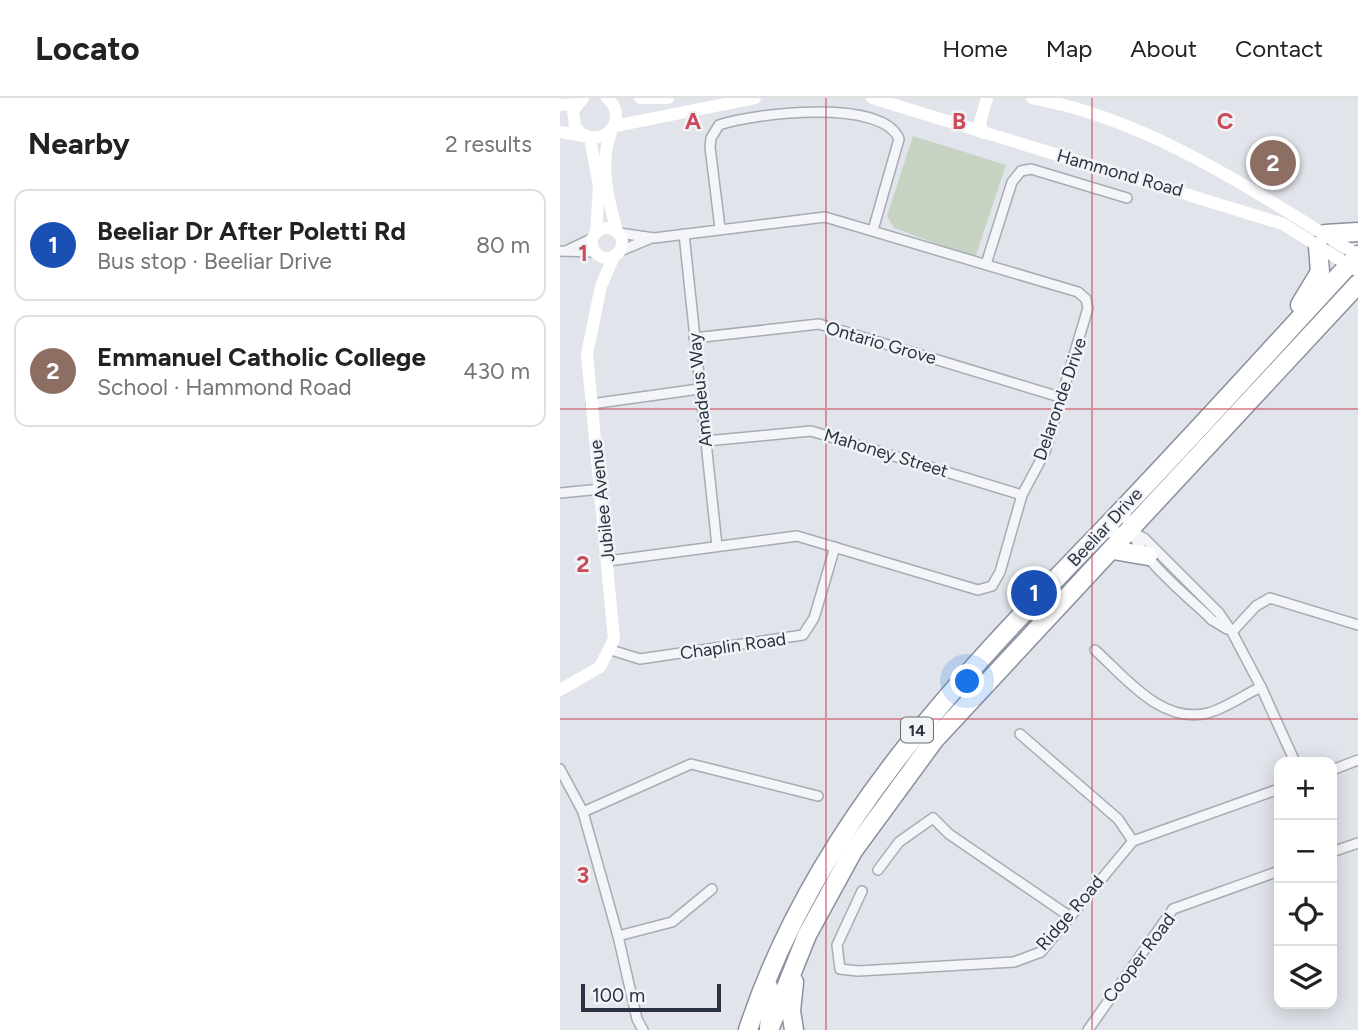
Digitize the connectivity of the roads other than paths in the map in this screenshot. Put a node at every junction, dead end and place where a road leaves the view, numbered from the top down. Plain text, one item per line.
1 (611, 98) edge
2 (640, 98) edge
3 (668, 98) edge
4 (755, 98) edge
5 (872, 98) edge
6 (987, 98) edge
7 (1032, 98) edge
8 (581, 100) edge
9 (891, 100) edge
10 (560, 105) edge
11 (613, 129) junction
12 (560, 132) edge
13 (983, 133) junction
14 (588, 138) junction
15 (1250, 187) junction
16 (1127, 198) dead end
17 (1241, 209) junction
18 (720, 229) junction
19 (873, 230) junction
20 (618, 232) junction
21 (1358, 232) edge
22 (684, 234) junction
23 (594, 235) junction
24 (654, 238) junction
25 (1321, 240) junction
26 (563, 251) edge
27 (596, 253) junction
28 (617, 253) junction
29 (1356, 261) edge
30 (986, 264) junction
31 (1358, 284) edge
32 (601, 286) junction
33 (1358, 304) edge
34 (1338, 305) junction
35 (694, 338) junction
36 (1264, 356) junction
37 (699, 389) junction
38 (1063, 398) junction
39 (591, 404) junction
40 (706, 441) junction
41 (601, 489) junction
42 (560, 493) edge
43 (1022, 495) junction
44 (1125, 506) junction
45 (1130, 531) junction
46 (1099, 534) junction
47 (717, 546) junction
48 (835, 547) junction
49 (1113, 550) junction
50 (1148, 556) junction
51 (608, 561) junction
52 (1358, 625) edge
53 (1232, 632) junction
54 (611, 650) junction
55 (1096, 650) dead end
56 (1261, 687) junction
57 (560, 690) edge
58 (1020, 734) dead end
59 (1293, 757) edge
60 (1358, 760) edge
61 (1337, 767) edge
62 (560, 769) edge
63 (1274, 791) edge
64 (818, 796) dead end
65 (583, 812) junction
66 (1133, 841) junction
67 (1358, 843) edge
68 (1337, 850) edge
69 (878, 870) dead end
70 (1274, 873) edge
71 (712, 889) dead end
72 (862, 891) dead end
73 (1069, 916) junction
74 (618, 936) junction
75 (780, 948) junction
76 (796, 961) junction
77 (643, 1030) edge
78 (748, 1030) edge
79 (768, 1030) edge
80 (794, 1030) edge
81 (1088, 1030) edge

1 - 11 main road
2 - 3 main road
4 - 11 main road
5 - 9 main road, Hammond Road
6 - 13 main road
7 - 15 main road, Hammond Road
8 - 10 main road
8 - 14 main road
9 - 13 main road, Hammond Road
11 - 14 main road
11 - 20 main road
12 - 14 main road
13 - 17 main road, Hammond Road
14 - 23 main road
15 - 17 main road
15 - 25 main road, Hammond Road
16 - 30 street
17 - 25 main road, Hammond Road
18 - 19 street, Delaronde Drive
18 - 19 street
18 - 22 street, Delaronde Drive
19 - 30 street, Delaronde Drive
20 - 23 main road
20 - 24 street, Delaronde Drive
20 - 28 main road
21 - 25 highway
22 - 24 street, Delaronde Drive
22 - 35 street, Amadeus Way
23 - 26 street
23 - 27 main road
24 - 28 street, Delaronde Drive
25 - 29 main road, Hammond Road
25 - 36 highway
26 - 27 street
27 - 28 main road
27 - 32 main road, Jubilee Avenue
28 - 32 main road, Jubilee Avenue
29 - 36 highway, Beeliar Drive / 14
30 - 38 street, Delaronde Drive
31 - 34 highway, Beeliar Drive / 14
32 - 39 main road, Jubilee Avenue
33 - 34 highway
34 - 45 highway, Beeliar Drive / 14
35 - 37 street, Amadeus Way
35 - 38 street, Ontario Grove
36 - 44 highway, Beeliar Drive / 14
37 - 39 street
37 - 40 street, Amadeus Way
38 - 43 street, Delaronde Drive
39 - 41 main road, Jubilee Avenue
40 - 43 street, Mahoney Street
40 - 47 street, Amadeus Way
41 - 42 street
41 - 51 main road, Jubilee Avenue
43 - 48 street, Delaronde Drive
44 - 45 street
44 - 46 highway, Beeliar Drive / 14
45 - 46 street
45 - 49 highway, Beeliar Drive / 14
45 - 50 street
45 - 53 street
46 - 75 highway, Beeliar Drive / 14
47 - 48 street, Delaronde Drive
47 - 51 street, Delaronde Drive
48 - 54 street, Chaplin Road
49 - 50 highway
49 - 76 highway, Beeliar Drive / 14
50 - 53 street
51 - 54 main road, Jubilee Avenue
52 - 53 street
53 - 56 street
54 - 57 main road
55 - 56 street
56 - 59 street
58 - 66 street
60 - 61 street
62 - 65 street
63 - 66 street, Ridge Road
64 - 65 street
65 - 74 street
66 - 73 street, Ridge Road
67 - 68 street
69 - 73 street
70 - 81 street, Cooper Road
71 - 74 street
72 - 73 street, Ridge Road
74 - 77 street
75 - 78 highway, Beeliar Drive / 14
75 - 79 main road
76 - 79 highway, Beeliar Drive / 14
76 - 80 highway

